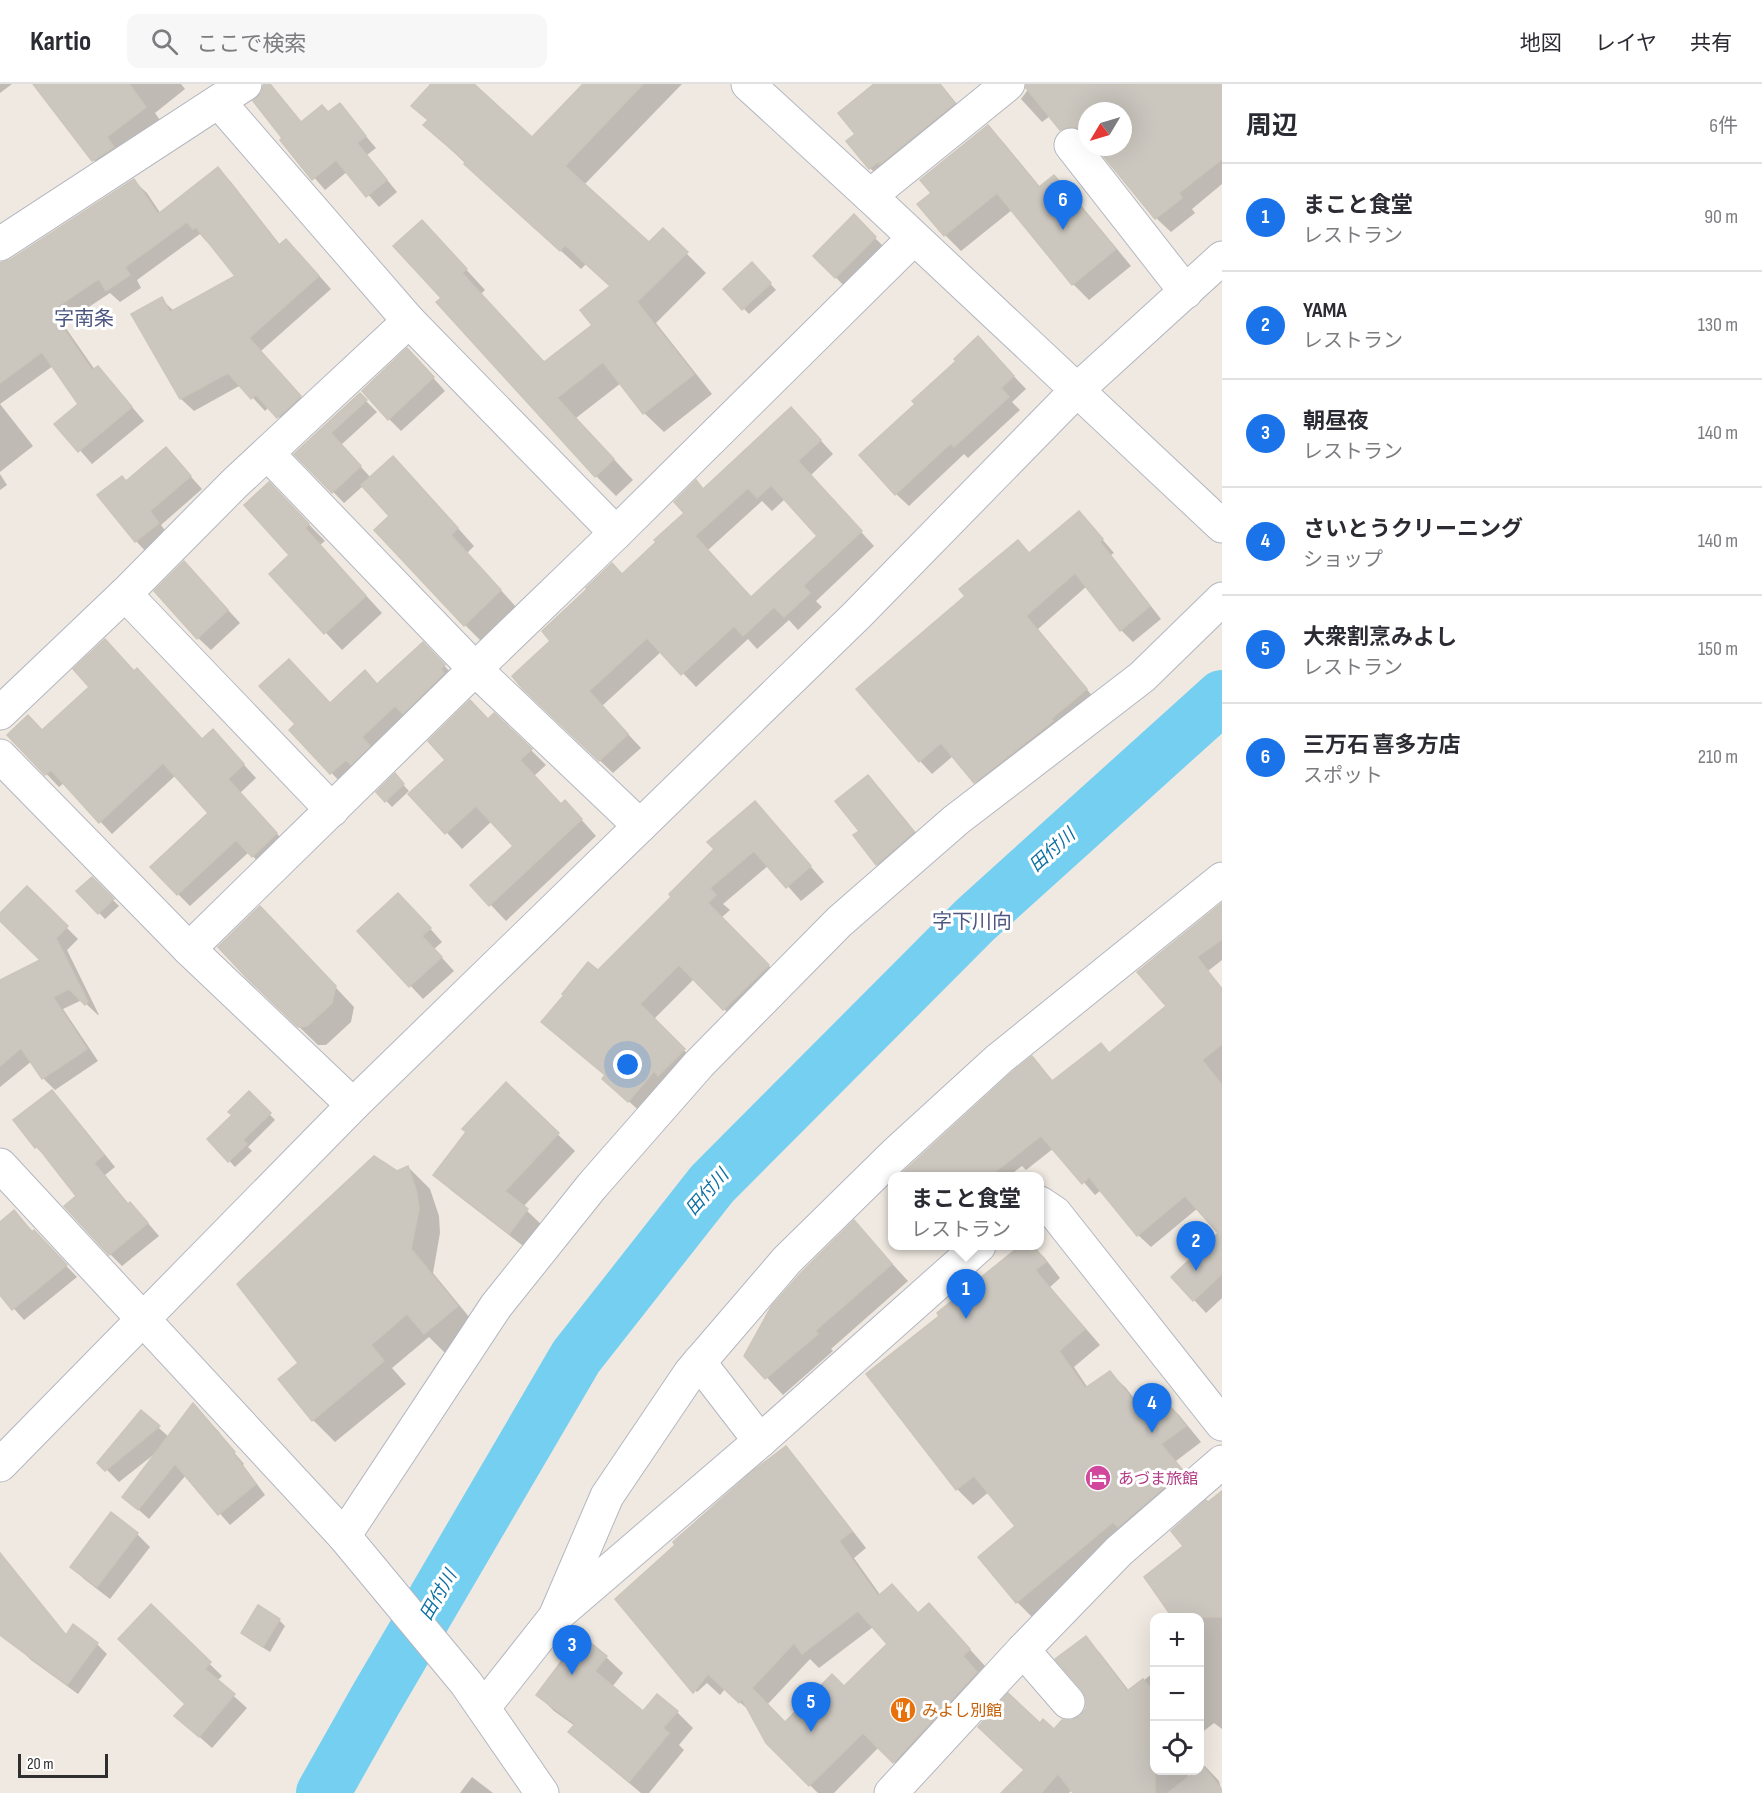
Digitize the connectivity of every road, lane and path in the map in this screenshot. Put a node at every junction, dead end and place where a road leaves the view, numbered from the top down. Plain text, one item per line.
1 (246, 84) edge
2 (748, 84) edge
3 (1008, 84) edge
4 (219, 102) junction
5 (1071, 145) dead end
6 (870, 196) junction
7 (914, 238) junction
8 (0, 244) edge
9 (1222, 258) edge
10 (1186, 292) junction
11 (409, 321) junction
12 (1077, 390) junction
13 (268, 454) junction
14 (1222, 526) edge
15 (616, 533) junction
16 (125, 594) junction
17 (1222, 599) edge
18 (475, 669) junction
19 (0, 713) edge
20 (0, 756) edge
21 (333, 810) junction
22 (640, 826) junction
23 (1222, 879) edge
24 (189, 949) junction
25 (353, 1105) junction
26 (0, 1165) edge
27 (1044, 1206) edge
28 (973, 1250) edge
29 (142, 1320) junction
30 (699, 1362) junction
31 (1222, 1424) edge
32 (760, 1441) junction
33 (1222, 1462) edge
34 (0, 1465) edge
35 (344, 1536) junction
36 (555, 1617) junction
37 (1023, 1650) junction
38 (475, 1695) junction
39 (1068, 1702) dead end
40 (542, 1793) edge
41 (891, 1793) edge

1 - 4 street
2 - 6 street
3 - 6 street
4 - 8 street
4 - 11 street
5 - 10 street
6 - 7 street
7 - 12 street
7 - 15 street
9 - 10 street
10 - 12 street
11 - 13 street
11 - 15 street
12 - 14 street
12 - 22 street
13 - 16 street
13 - 18 street
15 - 18 street
16 - 19 street
16 - 21 street
17 - 35 street
18 - 21 street
18 - 22 street
20 - 24 street
21 - 24 street
22 - 25 street
23 - 30 street
24 - 25 street
25 - 29 street
26 - 29 street
27 - 31 street
28 - 32 street
29 - 34 street
29 - 35 street
30 - 32 street
30 - 36 street
32 - 36 street
33 - 37 street
35 - 38 street
36 - 38 street
37 - 39 street
37 - 41 street
38 - 40 street

